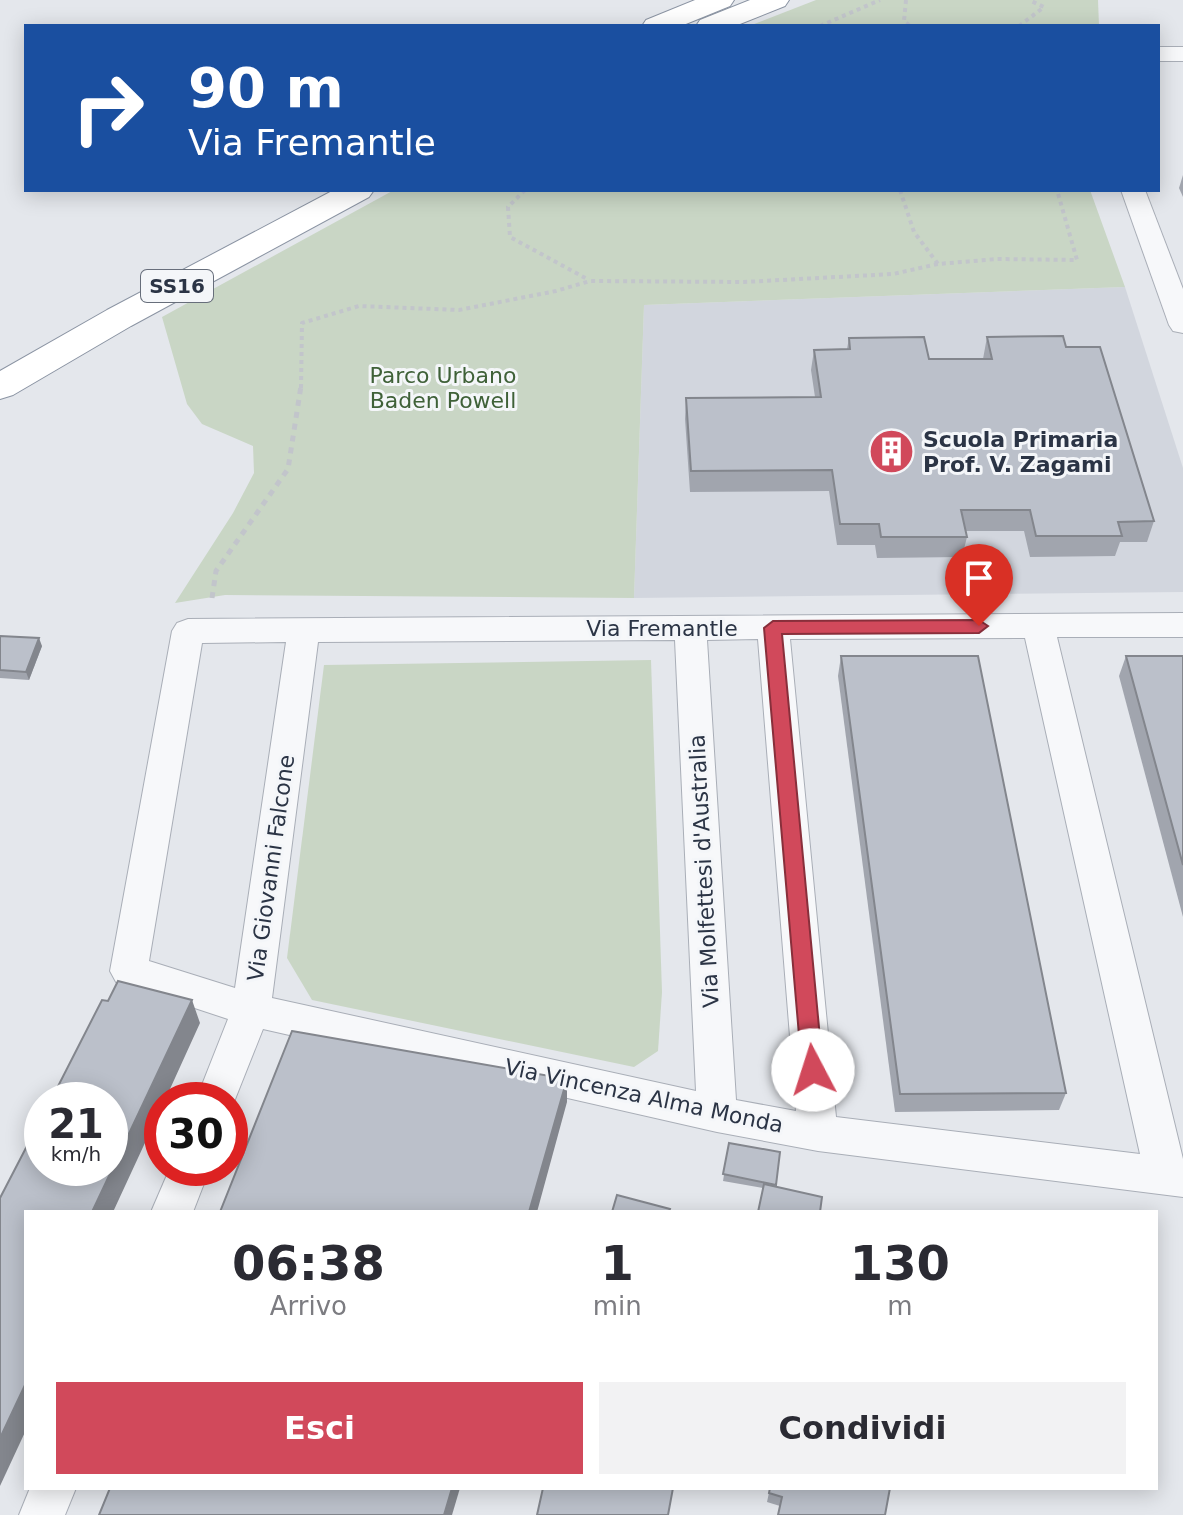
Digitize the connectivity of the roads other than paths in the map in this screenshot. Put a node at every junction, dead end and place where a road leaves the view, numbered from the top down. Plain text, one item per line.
1 (720, 0) edge
2 (775, 0) edge
3 (661, 24) edge
4 (715, 24) edge
5 (1160, 54) edge
6 (1183, 54) edge
7 (300, 192) edge
8 (354, 192) edge
9 (1134, 192) edge
10 (1173, 272) edge
11 (1183, 325) edge
12 (0, 355) edge
13 (0, 387) edge
14 (1183, 625) edge
15 (1038, 626) junction
16 (690, 628) junction
17 (773, 628) junction
18 (304, 630) junction
19 (198, 631) joint
20 (251, 1010) junction
21 (223, 1082) edge
22 (717, 1114) junction
23 (818, 1133) junction
24 (1174, 1177) edge
25 (183, 1186) edge
26 (173, 1210) edge
27 (52, 1490) edge
28 (42, 1515) edge

1 - 3 highway
2 - 4 highway
5 - 6 street
7 - 12 highway, SS16
8 - 13 highway, SS16
9 - 10 street
10 - 11 street
14 - 15 street, Via Fremantle
15 - 17 street, Via Fremantle
15 - 24 street
16 - 17 street, Via Fremantle
16 - 18 street, Via Fremantle
16 - 22 street, Via Molfettesi d'Australia
17 - 23 street
18 - 19 street, Via Fremantle
18 - 20 street, Via Giovanni Falcone
19 - 20 street, Via Vincenza Alma Monda
20 - 21 street, Via Giovanni Falcone
20 - 22 street, Via Vincenza Alma Monda
22 - 23 street, Via Vincenza Alma Monda
23 - 24 street, Via Vincenza Alma Monda
25 - 26 street
27 - 28 street

